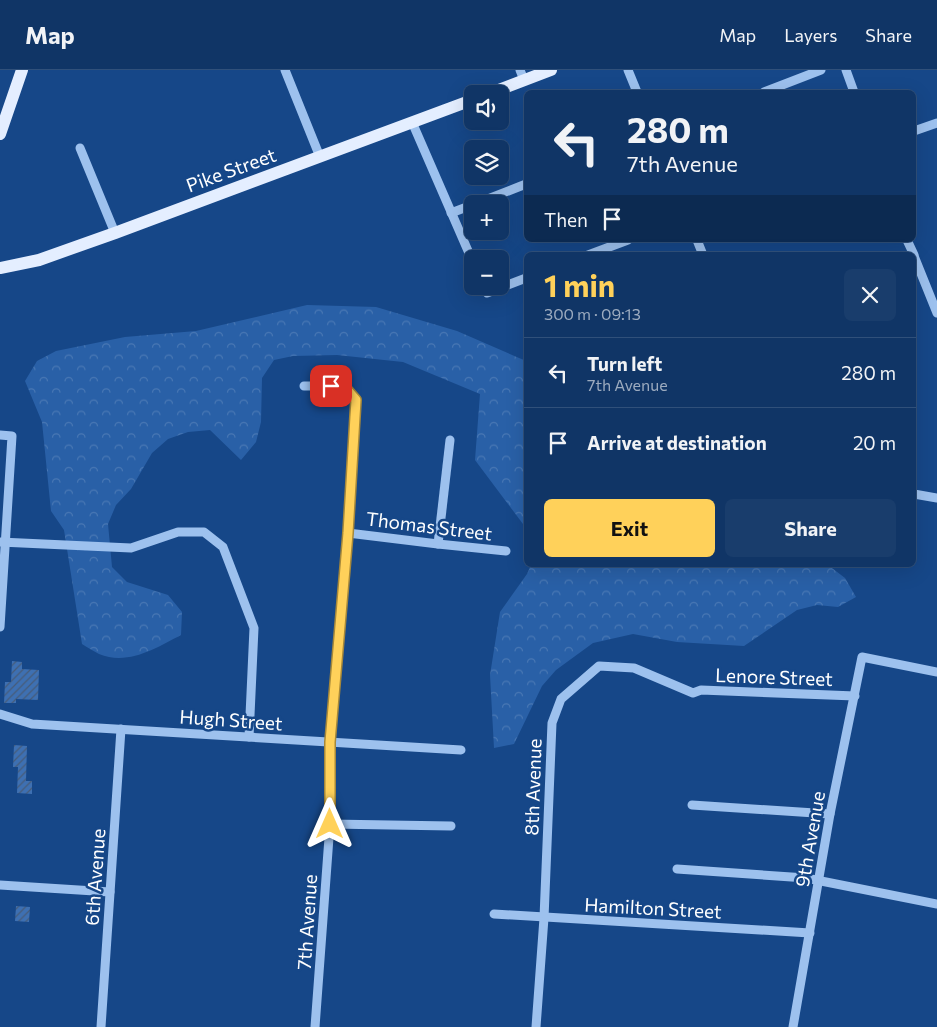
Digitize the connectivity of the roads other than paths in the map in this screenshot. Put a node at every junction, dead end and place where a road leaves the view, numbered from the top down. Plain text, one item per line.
1 (22, 70) edge
2 (285, 70) edge
3 (551, 70) edge
4 (628, 70) edge
5 (820, 70) edge
6 (846, 70) edge
7 (522, 75) edge
8 (504, 85) edge
9 (637, 90) edge
10 (769, 90) edge
11 (853, 90) edge
12 (464, 103) edge
13 (412, 122) junction
14 (937, 123) edge
15 (916, 130) edge
16 (0, 134) edge
17 (80, 148) dead end
18 (320, 157) junction
19 (524, 185) edge
20 (497, 195) edge
21 (464, 208) edge
22 (451, 213) junction
23 (115, 233) junction
24 (623, 242) edge
25 (468, 250) edge
26 (596, 252) edge
27 (916, 260) edge
28 (0, 268) edge
29 (524, 279) edge
30 (509, 283) edge
31 (937, 313) edge
32 (304, 386) dead end
33 (0, 435) edge
34 (450, 440) dead end
35 (916, 494) edge
36 (937, 498) edge
37 (348, 533) junction
38 (3, 542) edge
39 (438, 544) junction
40 (506, 551) dead end
41 (0, 627) edge
42 (937, 672) edge
43 (693, 693) joint
44 (855, 696) junction
45 (0, 714) edge
46 (121, 729) junction
47 (249, 737) junction
48 (330, 742) junction
49 (461, 750) dead end
50 (692, 805) dead end
51 (830, 814) junction
52 (330, 824) junction
53 (451, 826) dead end
54 (677, 869) dead end
55 (819, 881) junction
56 (0, 885) edge
57 (110, 892) junction
58 (937, 904) edge
59 (494, 914) dead end
60 (544, 918) junction
61 (810, 934) junction
62 (102, 1027) edge
63 (315, 1027) edge
64 (536, 1027) edge
65 (792, 1027) edge

1 - 16 main road
2 - 18 street
3 - 7 main road
4 - 9 street
5 - 10 street
6 - 11 street
7 - 8 main road
12 - 13 main road, Pike Street
13 - 18 main road, Pike Street
13 - 22 street
14 - 15 street
17 - 23 street
18 - 23 main road, Pike Street
19 - 20 street
21 - 22 street
22 - 25 street
23 - 28 main road, Pike Street
24 - 26 street
27 - 31 street
29 - 30 street
32 - 37 street, 7th Avenue
33 - 38 street
34 - 39 street
35 - 36 street
37 - 39 street, Thomas Street
37 - 48 street, 7th Avenue
38 - 41 street
38 - 47 street
39 - 40 street, Thomas Street
42 - 44 street, 9th Avenue
43 - 44 street, Lenore Street
43 - 60 street, 8th Avenue
44 - 51 street, 9th Avenue
45 - 46 street, Hugh Street
46 - 47 street, Hugh Street
46 - 57 street, 6th Avenue
47 - 48 street, Hugh Street
48 - 49 street, Hugh Street
48 - 52 street, 7th Avenue
50 - 51 street
51 - 55 street, 9th Avenue
52 - 53 street
52 - 63 street, 7th Avenue
54 - 55 street
55 - 58 street
55 - 61 street, 9th Avenue
56 - 57 street
57 - 62 street, 6th Avenue
59 - 60 street, Hamilton Street
60 - 61 street, Hamilton Street
60 - 64 street, 8th Avenue
61 - 65 street, 9th Avenue

